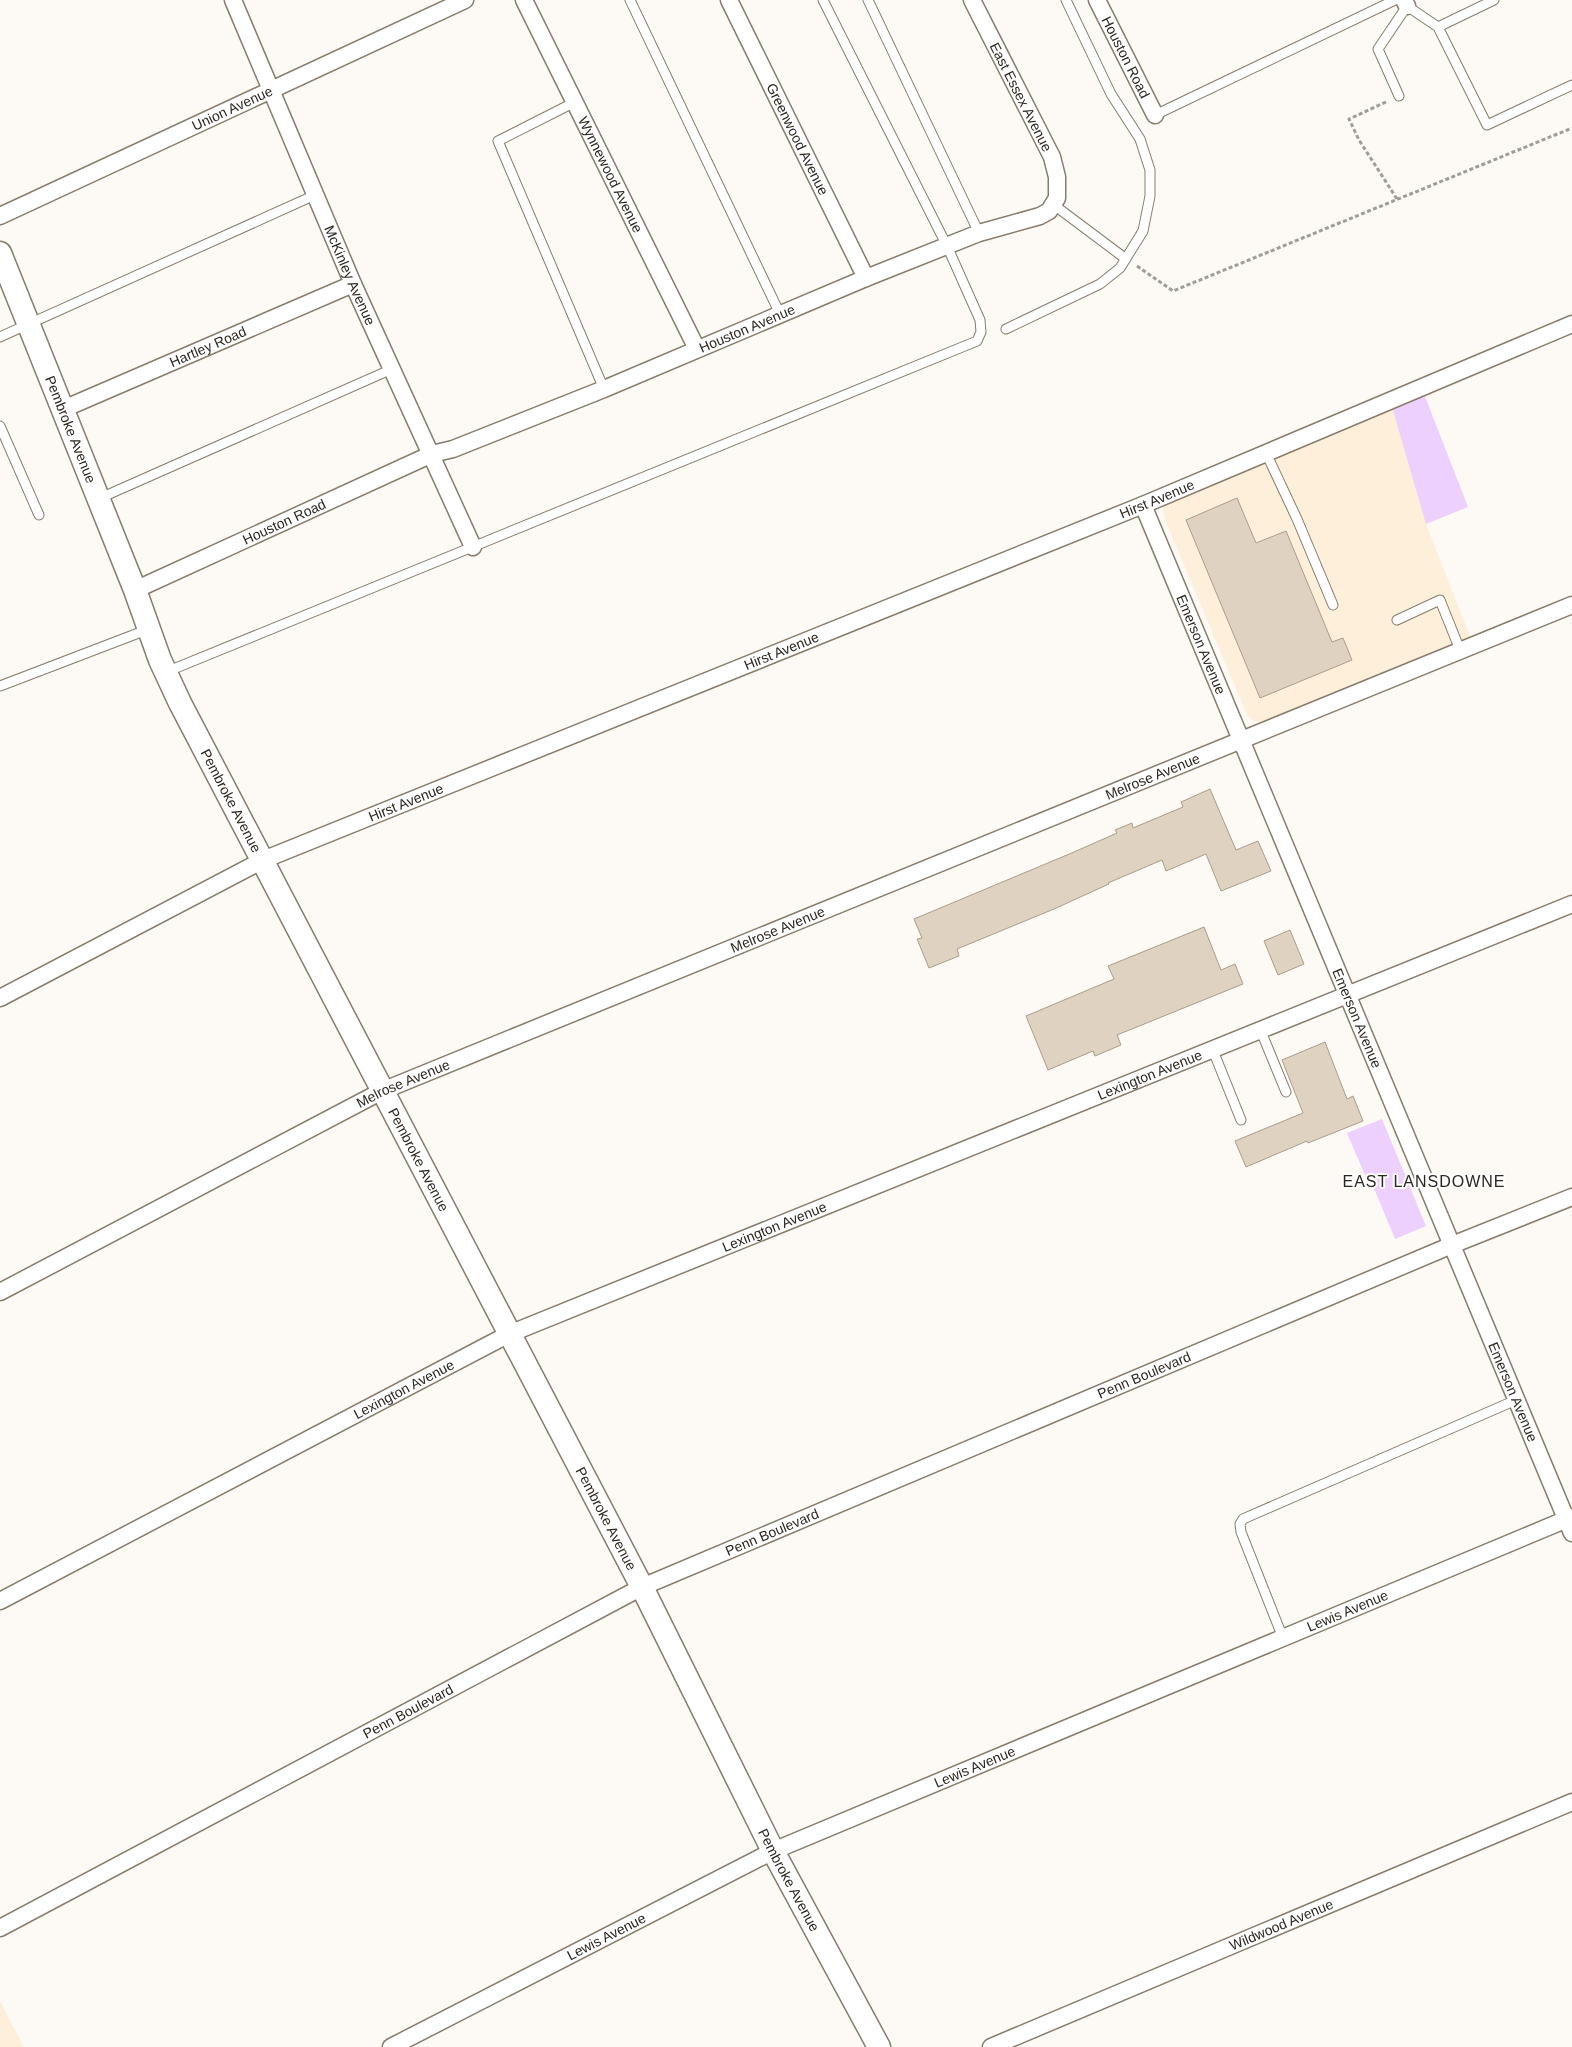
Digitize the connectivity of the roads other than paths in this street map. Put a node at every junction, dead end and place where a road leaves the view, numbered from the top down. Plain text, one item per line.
1 (233, 0) edge
2 (465, 0) edge
3 (524, 0) edge
4 (630, 0) edge
5 (729, 0) edge
6 (824, 0) edge
7 (868, 0) edge
8 (972, 0) edge
9 (1066, 0) edge
10 (1097, 0) edge
11 (1494, 0) edge
12 (1402, 2) edge
13 (1438, 27) junction
14 (1572, 85) edge
15 (271, 90) junction
16 (1399, 96) road end
17 (576, 102) junction
18 (1155, 115) joint
19 (315, 195) junction
20 (1055, 201) junction
21 (0, 216) edge
22 (979, 233) junction
23 (946, 246) junction
24 (0, 253) edge
25 (1126, 259) junction
26 (866, 278) junction
27 (353, 284) junction
28 (780, 314) junction
29 (28, 324) junction
30 (1572, 324) edge
31 (1006, 329) dead end
32 (0, 337) edge
33 (697, 349) junction
34 (392, 369) junction
35 (604, 388) junction
36 (61, 410) junction
37 (0, 426) edge
38 (1266, 453) junction
39 (432, 454) junction
40 (98, 499) junction
41 (1143, 505) junction
42 (38, 515) dead end
43 (473, 547) junction
44 (136, 590) junction
45 (1333, 604) dead end
46 (1572, 605) edge
47 (1397, 620) dead end
48 (149, 629) junction
49 (1460, 650) junction
50 (166, 672) junction
51 (0, 686) edge
52 (1240, 739) junction
53 (263, 860) junction
54 (1572, 904) edge
55 (1347, 994) junction
56 (0, 998) edge
57 (1260, 1029) junction
58 (1212, 1048) junction
59 (382, 1091) junction
60 (1286, 1092) dead end
61 (1241, 1120) dead end
62 (1572, 1197) edge
63 (1452, 1245) junction
64 (0, 1292) edge
65 (509, 1334) junction
66 (1516, 1400) junction
67 (1570, 1523) edge
68 (642, 1587) junction
69 (0, 1601) edge
70 (1283, 1638) junction
71 (1572, 1802) edge
72 (773, 1851) junction
73 (0, 1928) edge
74 (391, 2047) edge
75 (879, 2047) edge
76 (991, 2047) edge

1 - 15 street, McKinley Avenue
2 - 15 street, Union Avenue
3 - 17 street, Wynnewood Avenue
4 - 28 lane
5 - 26 street, Greenwood Avenue
6 - 23 lane
7 - 22 lane
8 - 20 street, East Essex Avenue
9 - 25 lane
10 - 18 street, Houston Road
11 - 13 lane
12 - 13 lane
12 - 16 lane
12 - 18 lane
13 - 14 lane
15 - 19 street, McKinley Avenue
15 - 21 street, Union Avenue
17 - 33 street, Wynnewood Avenue
17 - 35 lane
19 - 27 street, McKinley Avenue
19 - 29 lane
20 - 22 street, Houston Avenue
20 - 25 lane
22 - 23 street, Houston Avenue
23 - 26 street, Houston Avenue
23 - 43 lane
24 - 29 street, Pembroke Avenue
25 - 31 lane
26 - 28 street, Houston Avenue
27 - 34 street, McKinley Avenue
27 - 36 street, Hartley Road
28 - 33 street, Houston Avenue
29 - 32 lane
29 - 36 street, Pembroke Avenue
30 - 38 street, Hirst Avenue
33 - 35 street, Houston Avenue
34 - 39 street, McKinley Avenue
34 - 40 lane
35 - 39 street, Houston Avenue
36 - 40 street, Pembroke Avenue
37 - 42 lane
38 - 41 street, Hirst Avenue
38 - 45 lane
39 - 43 street, McKinley Avenue
39 - 44 street, Houston Road
40 - 44 street, Pembroke Avenue
41 - 52 street, Emerson Avenue
41 - 53 street, Hirst Avenue
43 - 50 lane
44 - 48 street, Pembroke Avenue
46 - 49 street, Melrose Avenue
47 - 49 lane
48 - 50 street, Pembroke Avenue
48 - 51 lane
49 - 52 street, Melrose Avenue
50 - 53 street, Pembroke Avenue
52 - 55 street, Emerson Avenue
52 - 59 street, Melrose Avenue
53 - 56 street, Hirst Avenue
53 - 59 street, Pembroke Avenue
54 - 55 street, Lexington Avenue
55 - 57 street, Lexington Avenue
55 - 63 street, Emerson Avenue
57 - 58 street, Lexington Avenue
57 - 60 lane
58 - 61 lane
58 - 65 street, Lexington Avenue
59 - 64 street, Melrose Avenue
59 - 65 street, Pembroke Avenue
62 - 63 street, Penn Boulevard
63 - 66 street, Emerson Avenue
63 - 68 street, Penn Boulevard
65 - 68 street, Pembroke Avenue
65 - 69 street, Lexington Avenue
66 - 67 street, Emerson Avenue
66 - 70 lane
67 - 70 street, Lewis Avenue
68 - 72 street, Pembroke Avenue
68 - 73 street, Penn Boulevard
70 - 72 street, Lewis Avenue
71 - 76 street, Wildwood Avenue
72 - 74 street, Lewis Avenue
72 - 75 street, Pembroke Avenue

